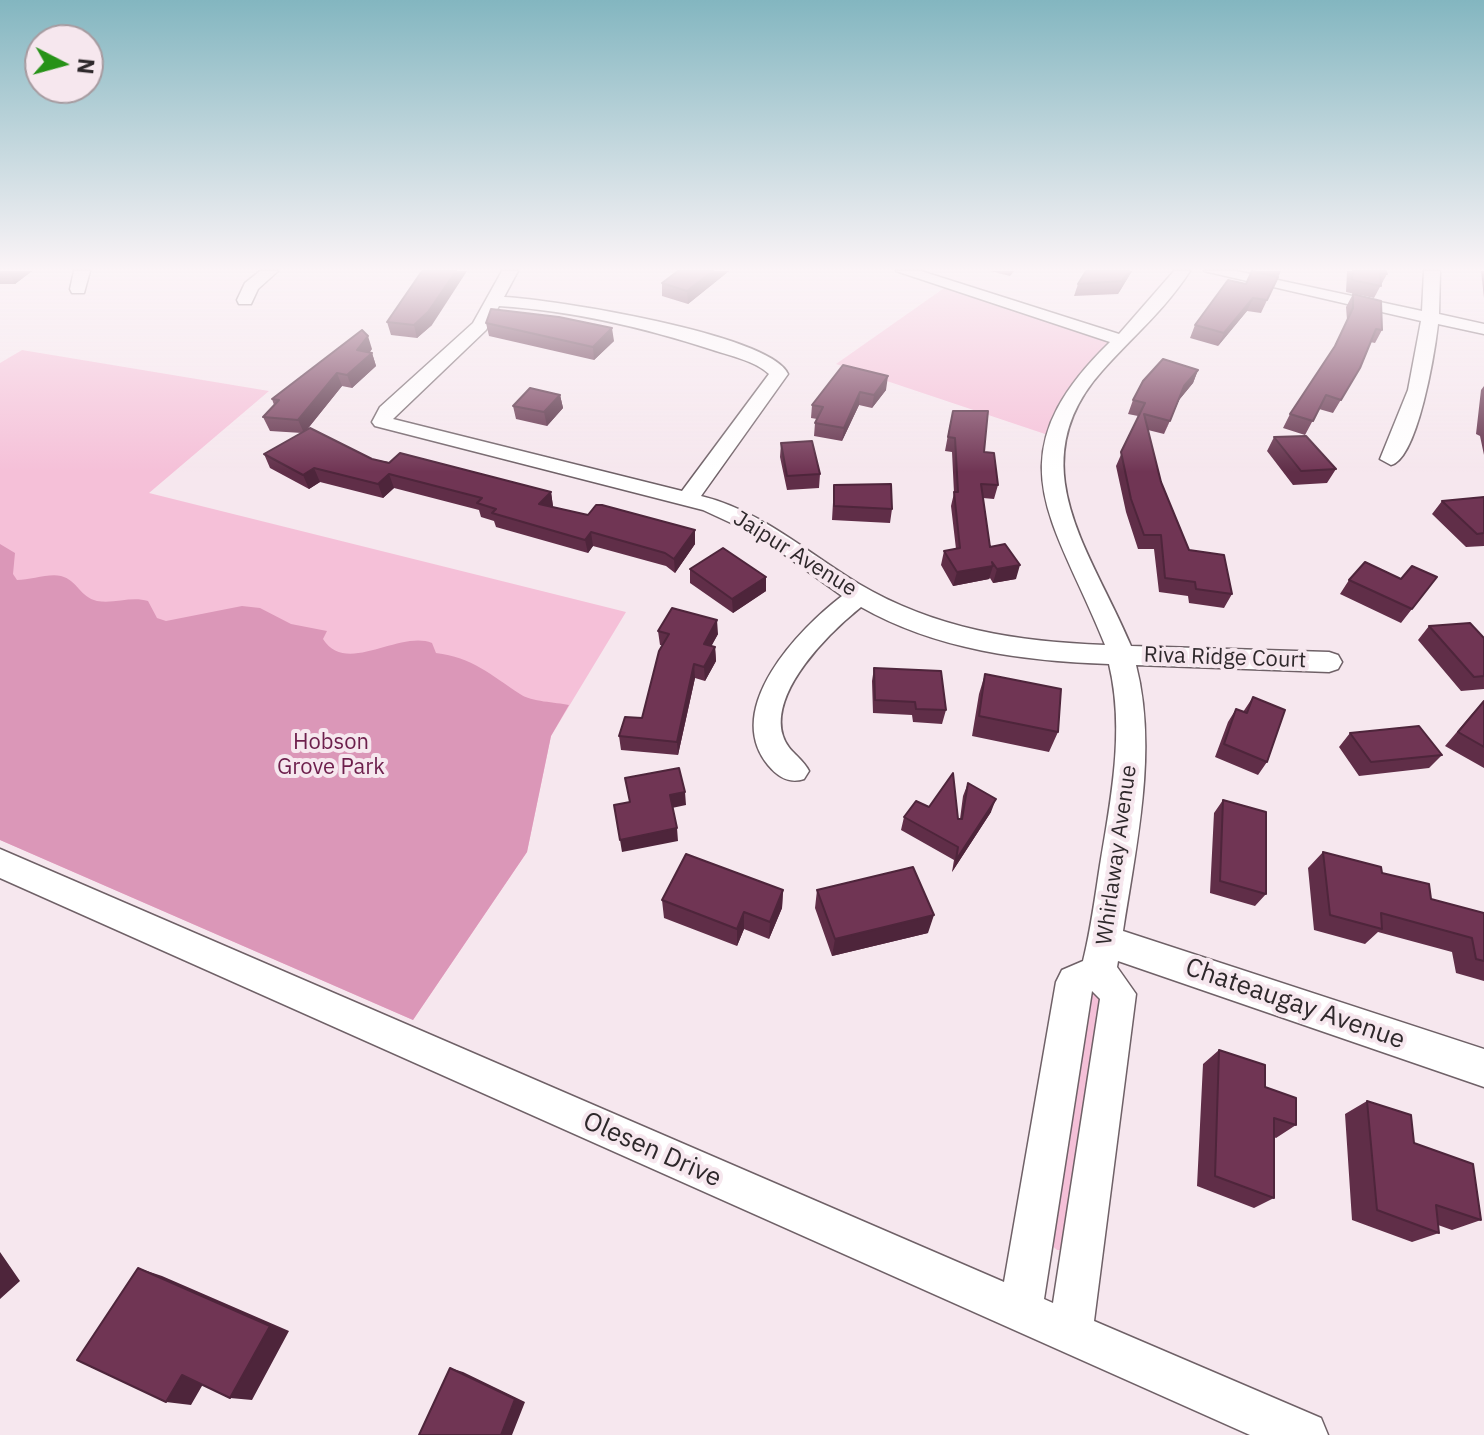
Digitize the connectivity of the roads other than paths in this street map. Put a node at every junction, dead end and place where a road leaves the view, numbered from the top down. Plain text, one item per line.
1 (467, 338) edge
2 (692, 338) edge
3 (1115, 338) edge
4 (1127, 338) edge
5 (1428, 338) edge
6 (1124, 341) junction
7 (1391, 459) dead end
8 (687, 499) junction
9 (860, 595) junction
10 (1121, 654) junction
11 (1329, 662) dead end
12 (794, 771) dead end
13 (0, 863) edge
14 (1102, 957) junction
15 (1484, 1068) edge
16 (1020, 1313) junction
17 (1070, 1334) junction
18 (1304, 1435) edge

1 - 8 street, Jaipur Avenue
2 - 8 street
3 - 6 street
4 - 6 street, Whirlaway Avenue
5 - 7 street
6 - 10 street, Whirlaway Avenue
8 - 9 street, Jaipur Avenue
9 - 10 street, Jaipur Avenue
9 - 12 street
10 - 11 street, Riva Ridge Court
10 - 14 street, Whirlaway Avenue
13 - 16 street, Olesen Drive
14 - 15 street, Chateaugay Avenue
14 - 16 street, Whirlaway Avenue
14 - 17 street, Whirlaway Avenue
16 - 17 street, Olesen Drive
17 - 18 street, Olesen Drive

